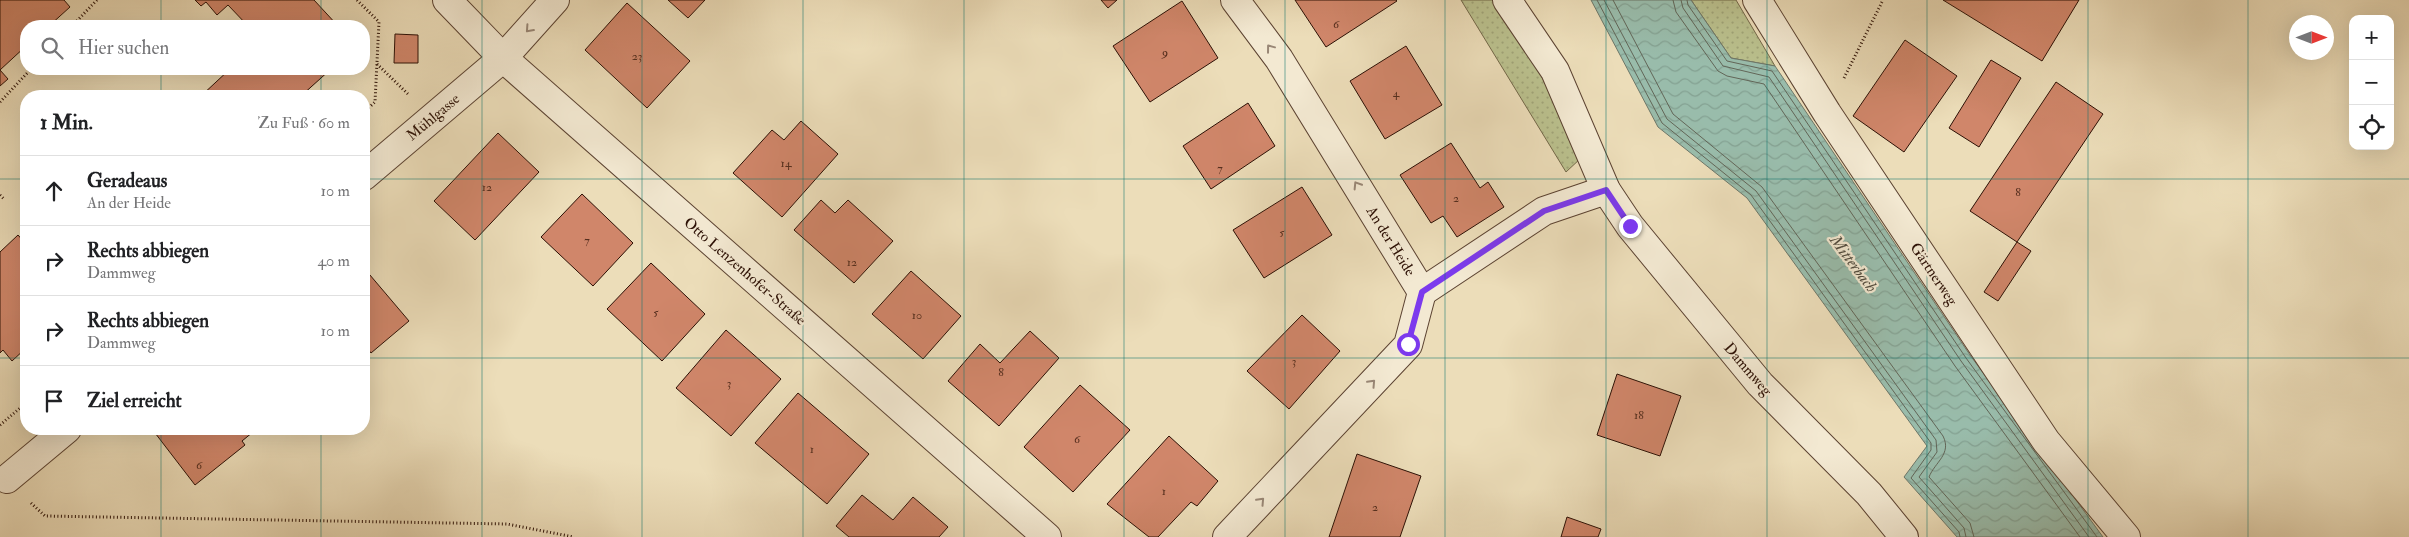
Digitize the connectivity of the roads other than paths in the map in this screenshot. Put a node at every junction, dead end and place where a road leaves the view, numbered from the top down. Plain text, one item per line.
1 (447, 0) edge
2 (555, 0) edge
3 (1235, 0) edge
4 (1508, 0) edge
5 (1757, 0) edge
6 (503, 58) junction
7 (370, 171) edge
8 (1606, 190) junction
9 (1422, 292) junction
10 (60, 435) edge
11 (8, 479) road end
12 (1047, 537) edge
13 (1227, 537) edge
14 (1904, 537) edge
15 (2126, 537) edge

1 - 6 street, Otto Lenzenhofer-Straße
2 -> 6 street
9 -> 3 street, An der Heide
4 - 8 street, Dammweg
5 - 15 street, Gärtnerweg
6 - 7 street, Mühlgasse
6 - 12 street, Otto Lenzenhofer-Straße
8 - 9 street
8 - 14 street, Dammweg
13 -> 9 street, An der Heide
10 - 11 street

